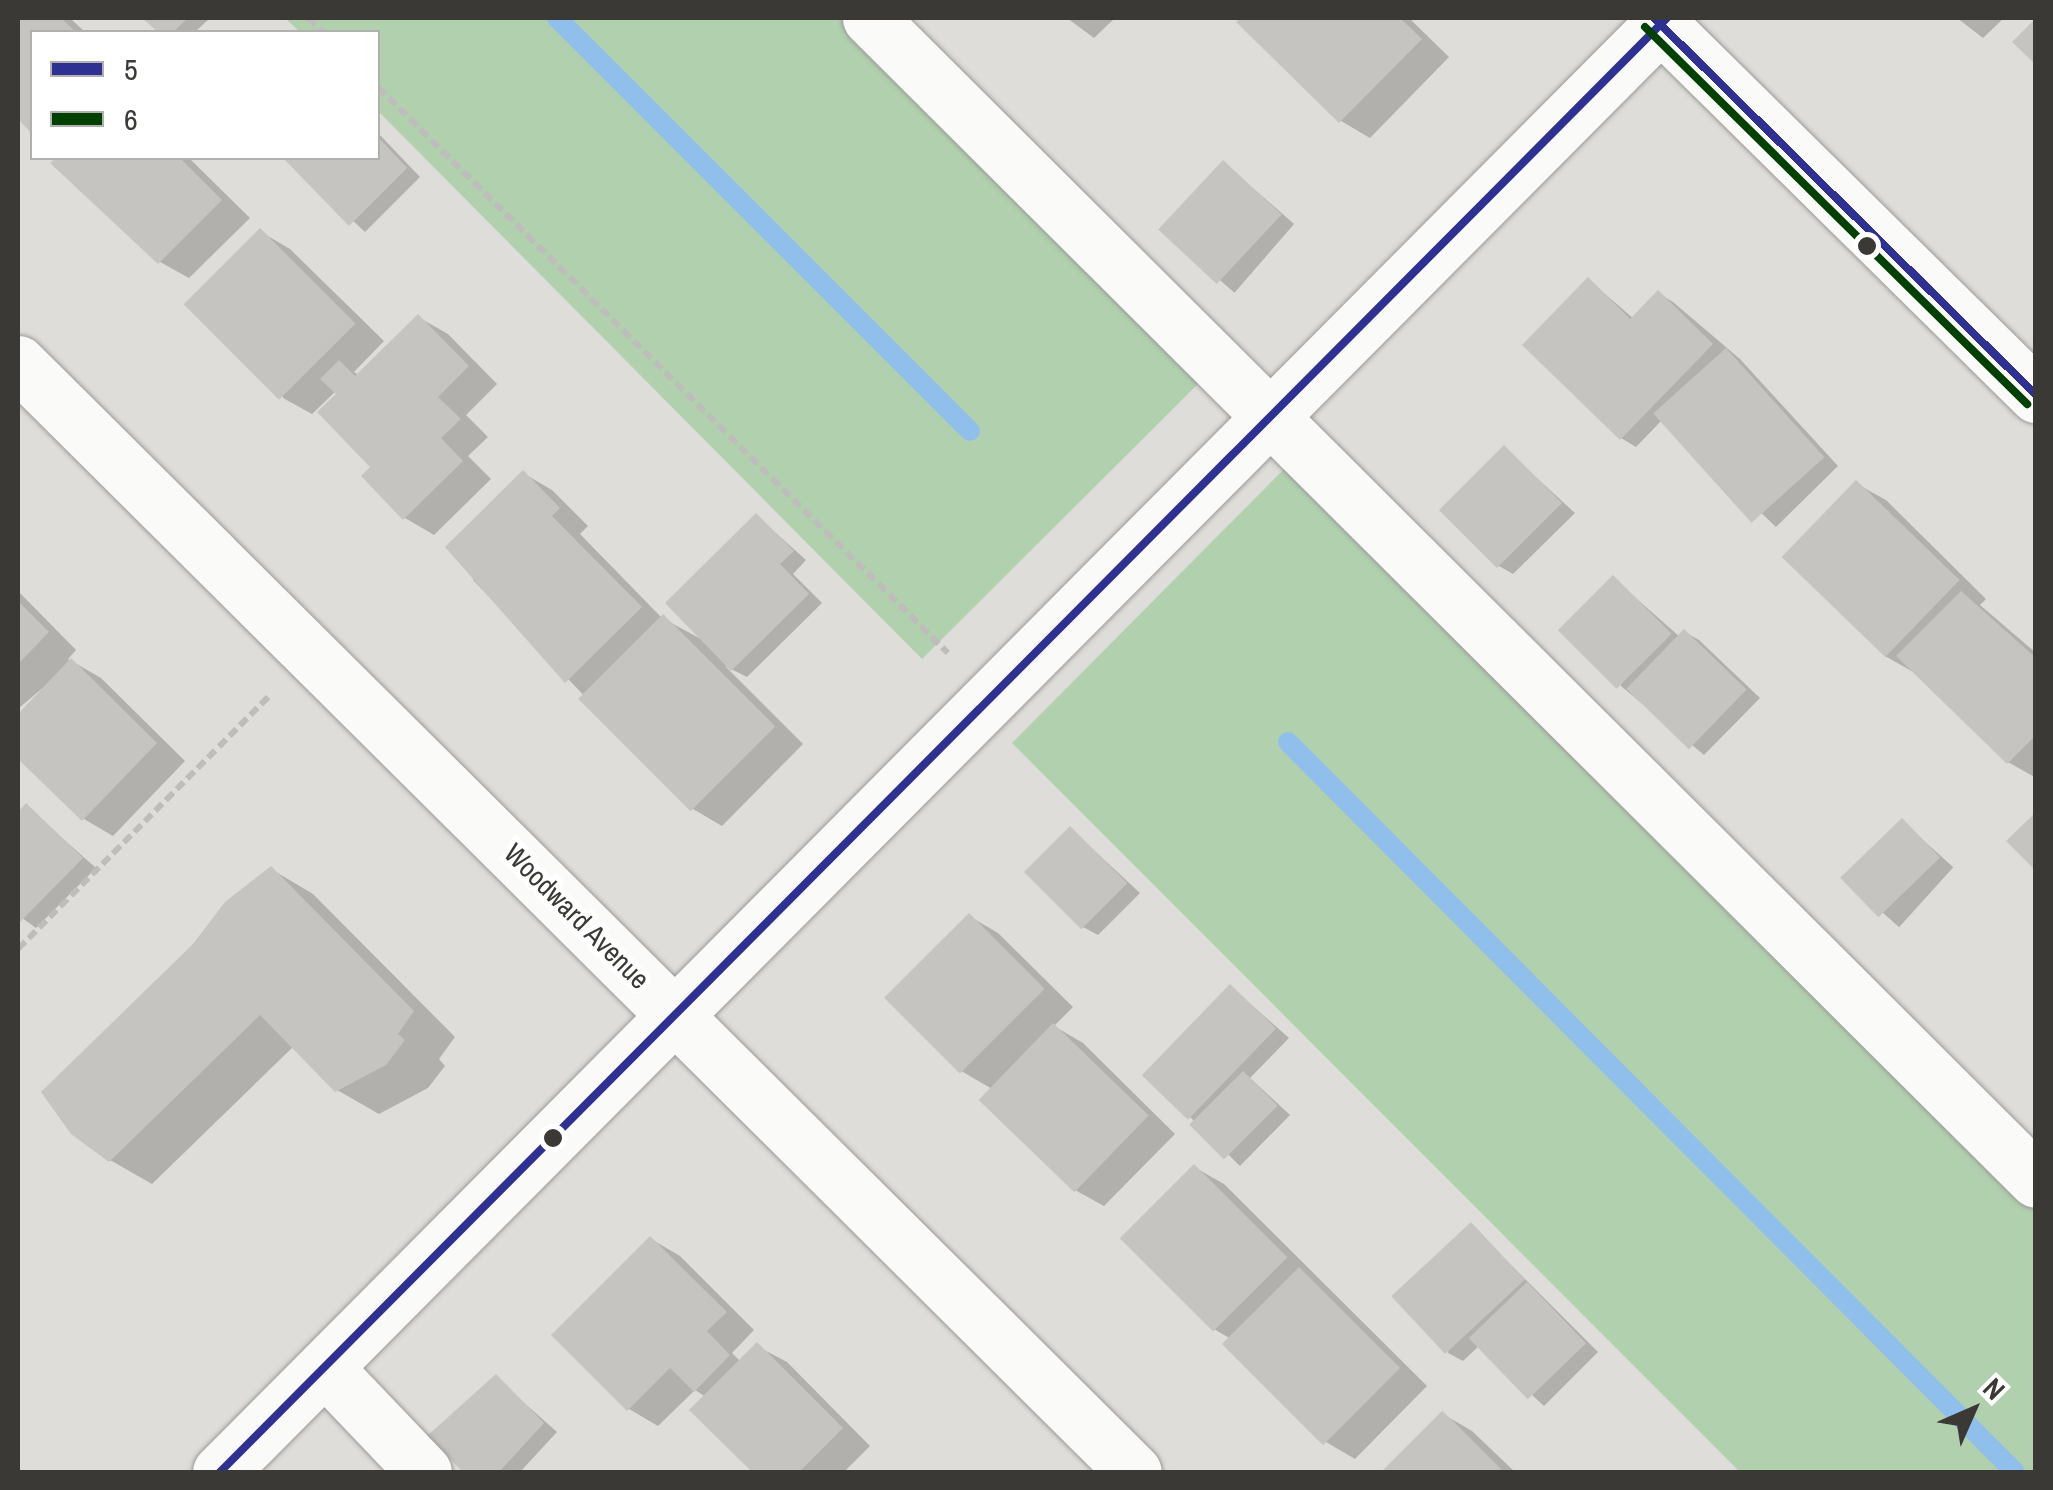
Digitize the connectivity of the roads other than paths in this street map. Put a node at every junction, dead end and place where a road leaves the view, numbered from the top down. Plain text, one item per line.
1 (870, 18) edge
2 (1661, 20) edge
3 (18, 363) edge
4 (2036, 395) edge
5 (1266, 418) junction
6 (679, 1016) junction
7 (2036, 1180) edge
8 (326, 1369) junction
9 (220, 1472) edge
10 (424, 1472) edge
11 (1134, 1472) edge

1 - 5 street
2 - 4 street
2 - 5 street
3 - 6 street, Woodward Avenue
5 - 6 street
5 - 7 street
6 - 8 street
6 - 11 street, Woodward Avenue
8 - 9 street
8 - 10 street

